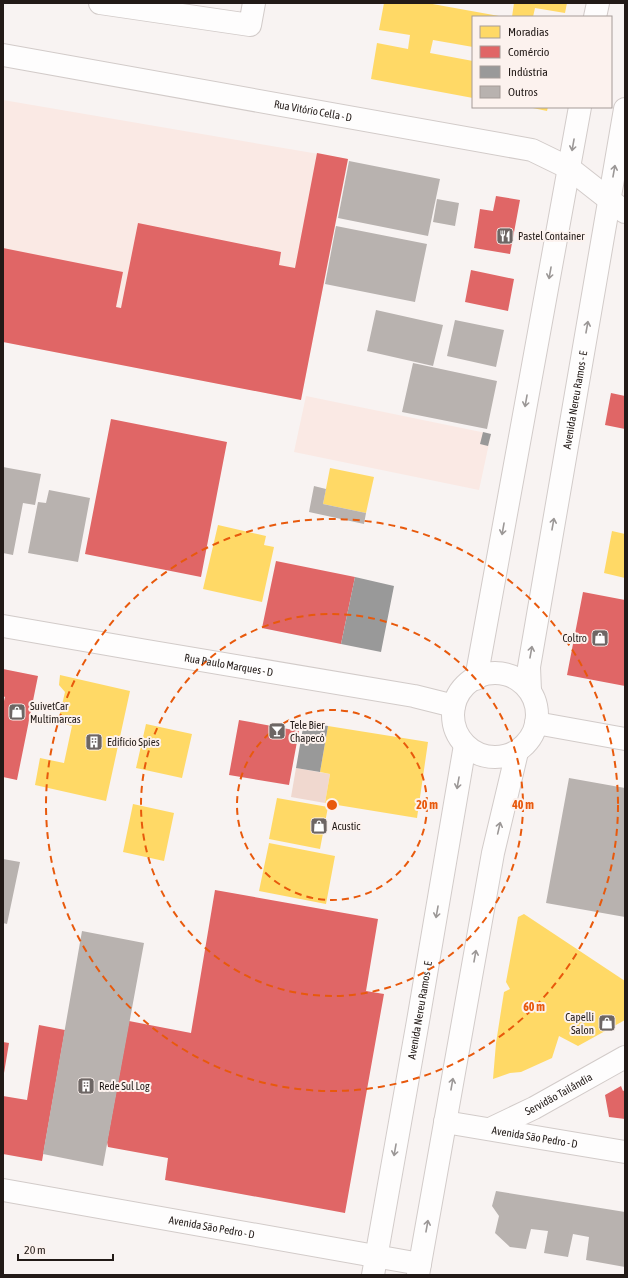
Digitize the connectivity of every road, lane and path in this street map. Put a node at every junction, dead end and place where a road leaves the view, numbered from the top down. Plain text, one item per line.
1 (100, 3) edge
2 (254, 3) edge
3 (598, 3) edge
4 (596, 16) edge
5 (3, 56) edge
6 (580, 108) edge
7 (625, 108) edge
8 (569, 168) junction
9 (617, 206) edge
10 (3, 626) edge
11 (476, 679) junction
12 (530, 691) junction
13 (454, 706) junction
14 (536, 723) junction
15 (625, 739) edge
16 (465, 745) junction
17 (517, 752) junction
18 (625, 1057) edge
19 (445, 1122) junction
20 (490, 1129) junction
21 (625, 1152) edge
22 (3, 1190) edge
23 (374, 1266) edge
24 (419, 1270) edge

1 - 2 street
3 - 4 street
5 - 8 street, Rua Vitório Cella - D
6 -> 8 street
9 -> 7 street, Avenida Nereu Ramos - E
8 - 9 street, Rua Vitório Cella - D
8 -> 11 street
12 -> 9 street, Avenida Nereu Ramos - E
10 - 13 street, Rua Paulo Marques - D
11 - 12 street
11 - 13 street
12 - 14 street
13 - 16 street
14 - 15 street
14 - 17 street
16 - 17 street
16 -> 23 street, Avenida Nereu Ramos - E
19 -> 17 street
18 - 20 street, Servidão Tailândia
19 - 20 street, Avenida São Pedro - D
24 -> 19 street
20 - 21 street, Avenida São Pedro - D
22 - 23 street, Avenida São Pedro - D
23 - 24 street, Avenida São Pedro - D

